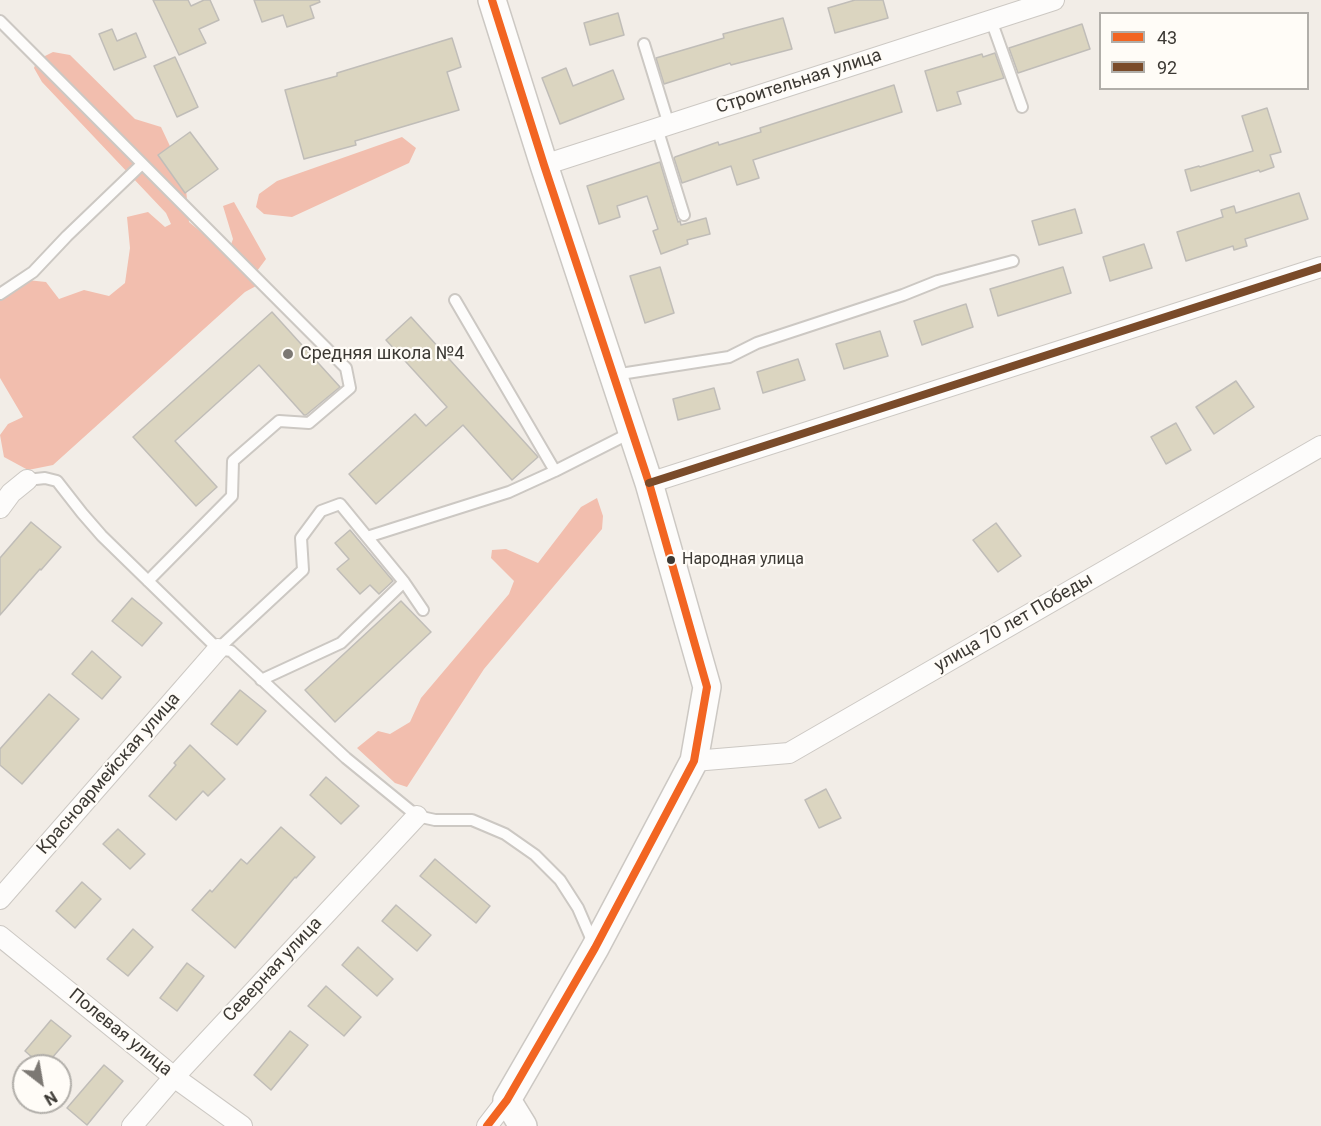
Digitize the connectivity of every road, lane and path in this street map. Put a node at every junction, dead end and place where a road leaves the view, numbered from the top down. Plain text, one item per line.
1 (492, 0) edge
2 (1054, 0) edge
3 (991, 20) junction
4 (0, 21) edge
5 (644, 44) dead end
6 (1022, 107) dead end
7 (663, 127) junction
8 (142, 164) junction
9 (544, 165) junction
10 (684, 215) dead end
11 (1013, 261) dead end
12 (1321, 267) edge
13 (0, 294) edge
14 (455, 300) dead end
15 (614, 375) junction
16 (633, 432) junction
17 (1321, 446) edge
18 (555, 471) junction
19 (27, 480) joint
20 (650, 483) junction
21 (0, 508) edge
22 (367, 537) junction
23 (147, 581) junction
24 (404, 582) junction
25 (423, 610) dead end
26 (218, 649) junction
27 (261, 680) junction
28 (694, 761) junction
29 (417, 816) junction
30 (0, 899) edge
31 (0, 936) edge
32 (595, 948) junction
33 (174, 1077) junction
34 (507, 1100) junction
35 (132, 1126) edge
36 (242, 1126) edge
37 (487, 1126) edge
38 (522, 1126) edge

1 - 9 main road
2 - 3 street, Строительная улица
3 - 6 lane
3 - 7 street, Строительная улица
4 - 8 lane
5 - 7 lane
7 - 9 street, Строительная улица
7 - 10 lane
8 - 13 lane
8 - 23 lane
9 - 15 main road
11 - 15 lane
12 - 20 street
14 - 18 lane
15 - 16 main road
16 - 18 lane
16 - 20 main road
17 - 28 street, улица 70 лет Победы
18 - 22 lane
19 - 21 street
19 - 23 lane
20 - 28 main road
22 - 24 lane
22 - 26 lane
23 - 26 lane
24 - 25 lane
24 - 27 lane
26 - 27 lane
26 - 30 street, Красноармейская улица
27 - 29 lane
28 - 32 main road
29 - 32 lane
29 - 33 street, Северная улица
31 - 33 street, Полевая улица
32 - 34 main road
33 - 35 street, Северная улица
33 - 36 street, Полевая улица
34 - 37 street
34 - 38 main road

